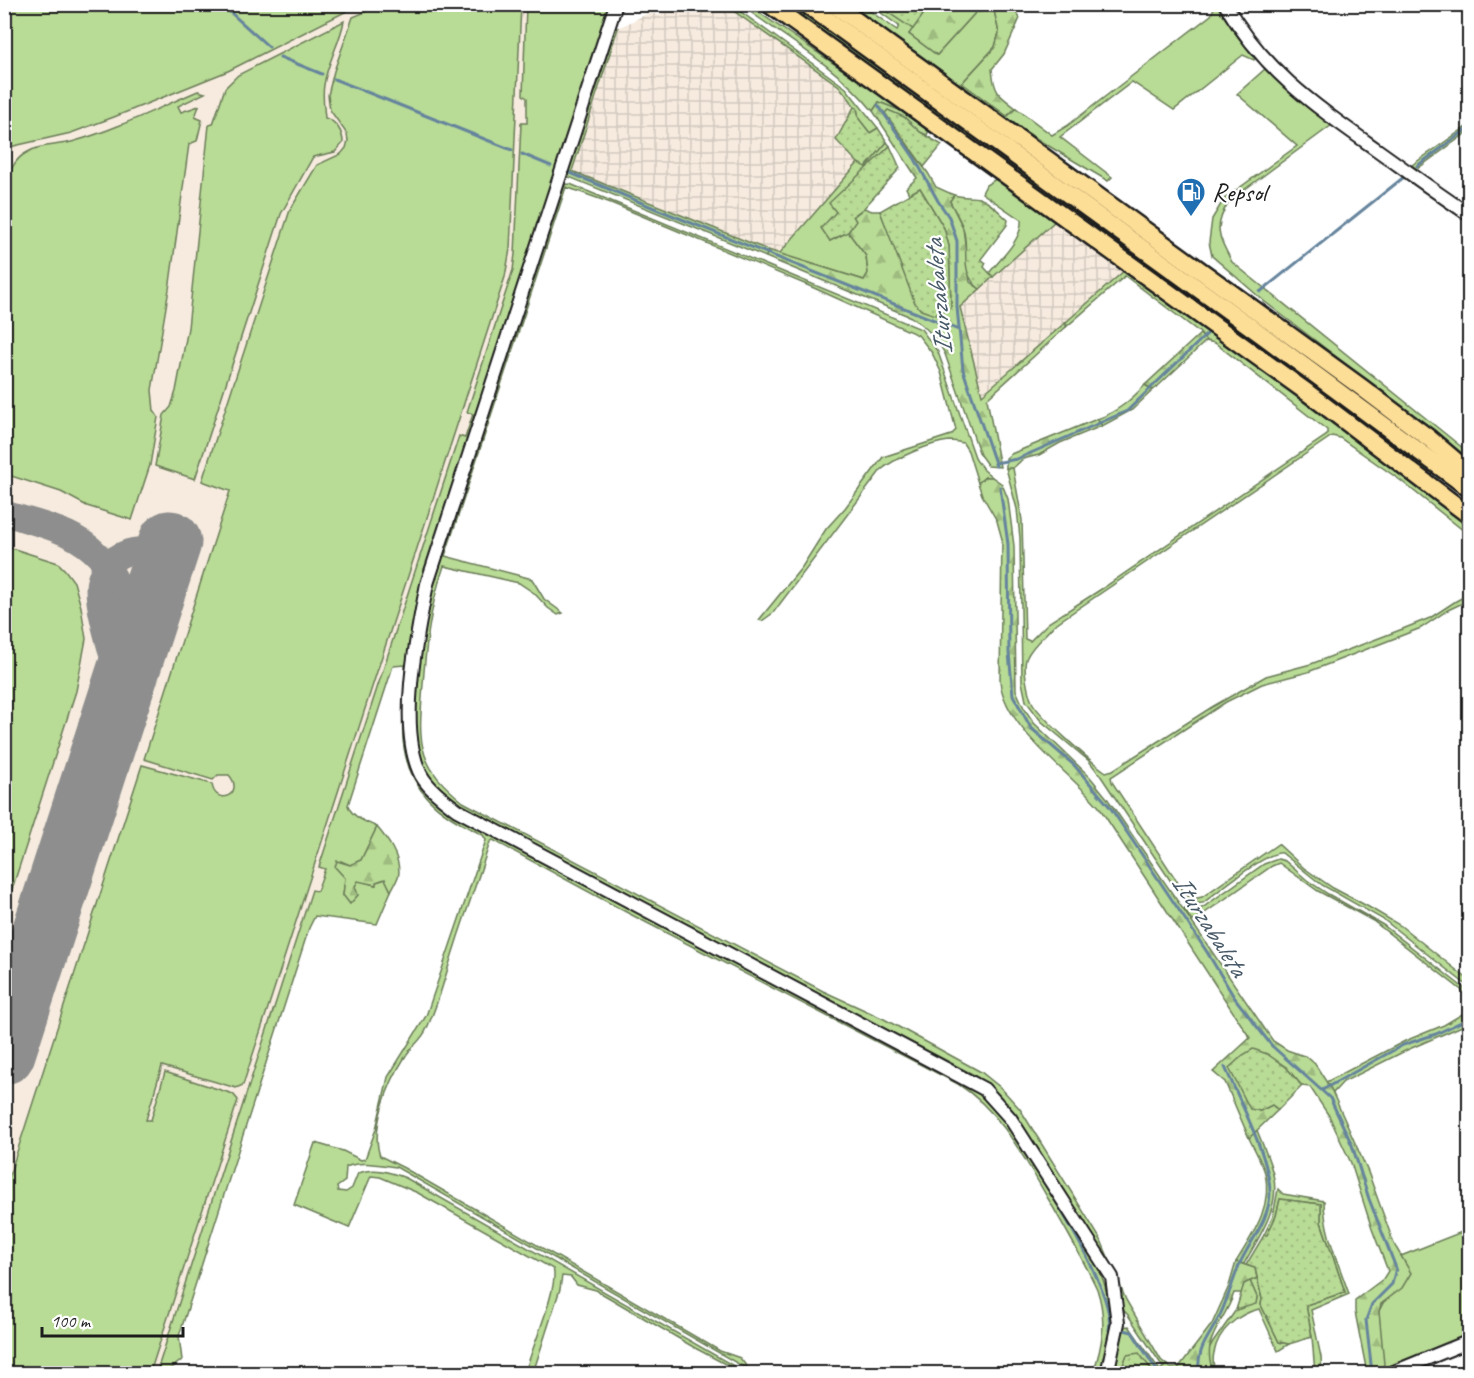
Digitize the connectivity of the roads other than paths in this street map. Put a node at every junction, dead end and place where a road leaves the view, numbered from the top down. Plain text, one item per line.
1 (616, 4) edge
2 (770, 4) edge
3 (806, 4) edge
4 (832, 4) edge
5 (1225, 4) edge
6 (1470, 215) edge
7 (1470, 473) edge
8 (1470, 489) edge
9 (1470, 516) edge
10 (1470, 1341) edge
11 (1107, 1374) edge
12 (1389, 1374) edge

1 - 11 street
2 - 9 highway
3 - 8 highway
4 - 7 highway
5 - 6 street
10 - 12 street

